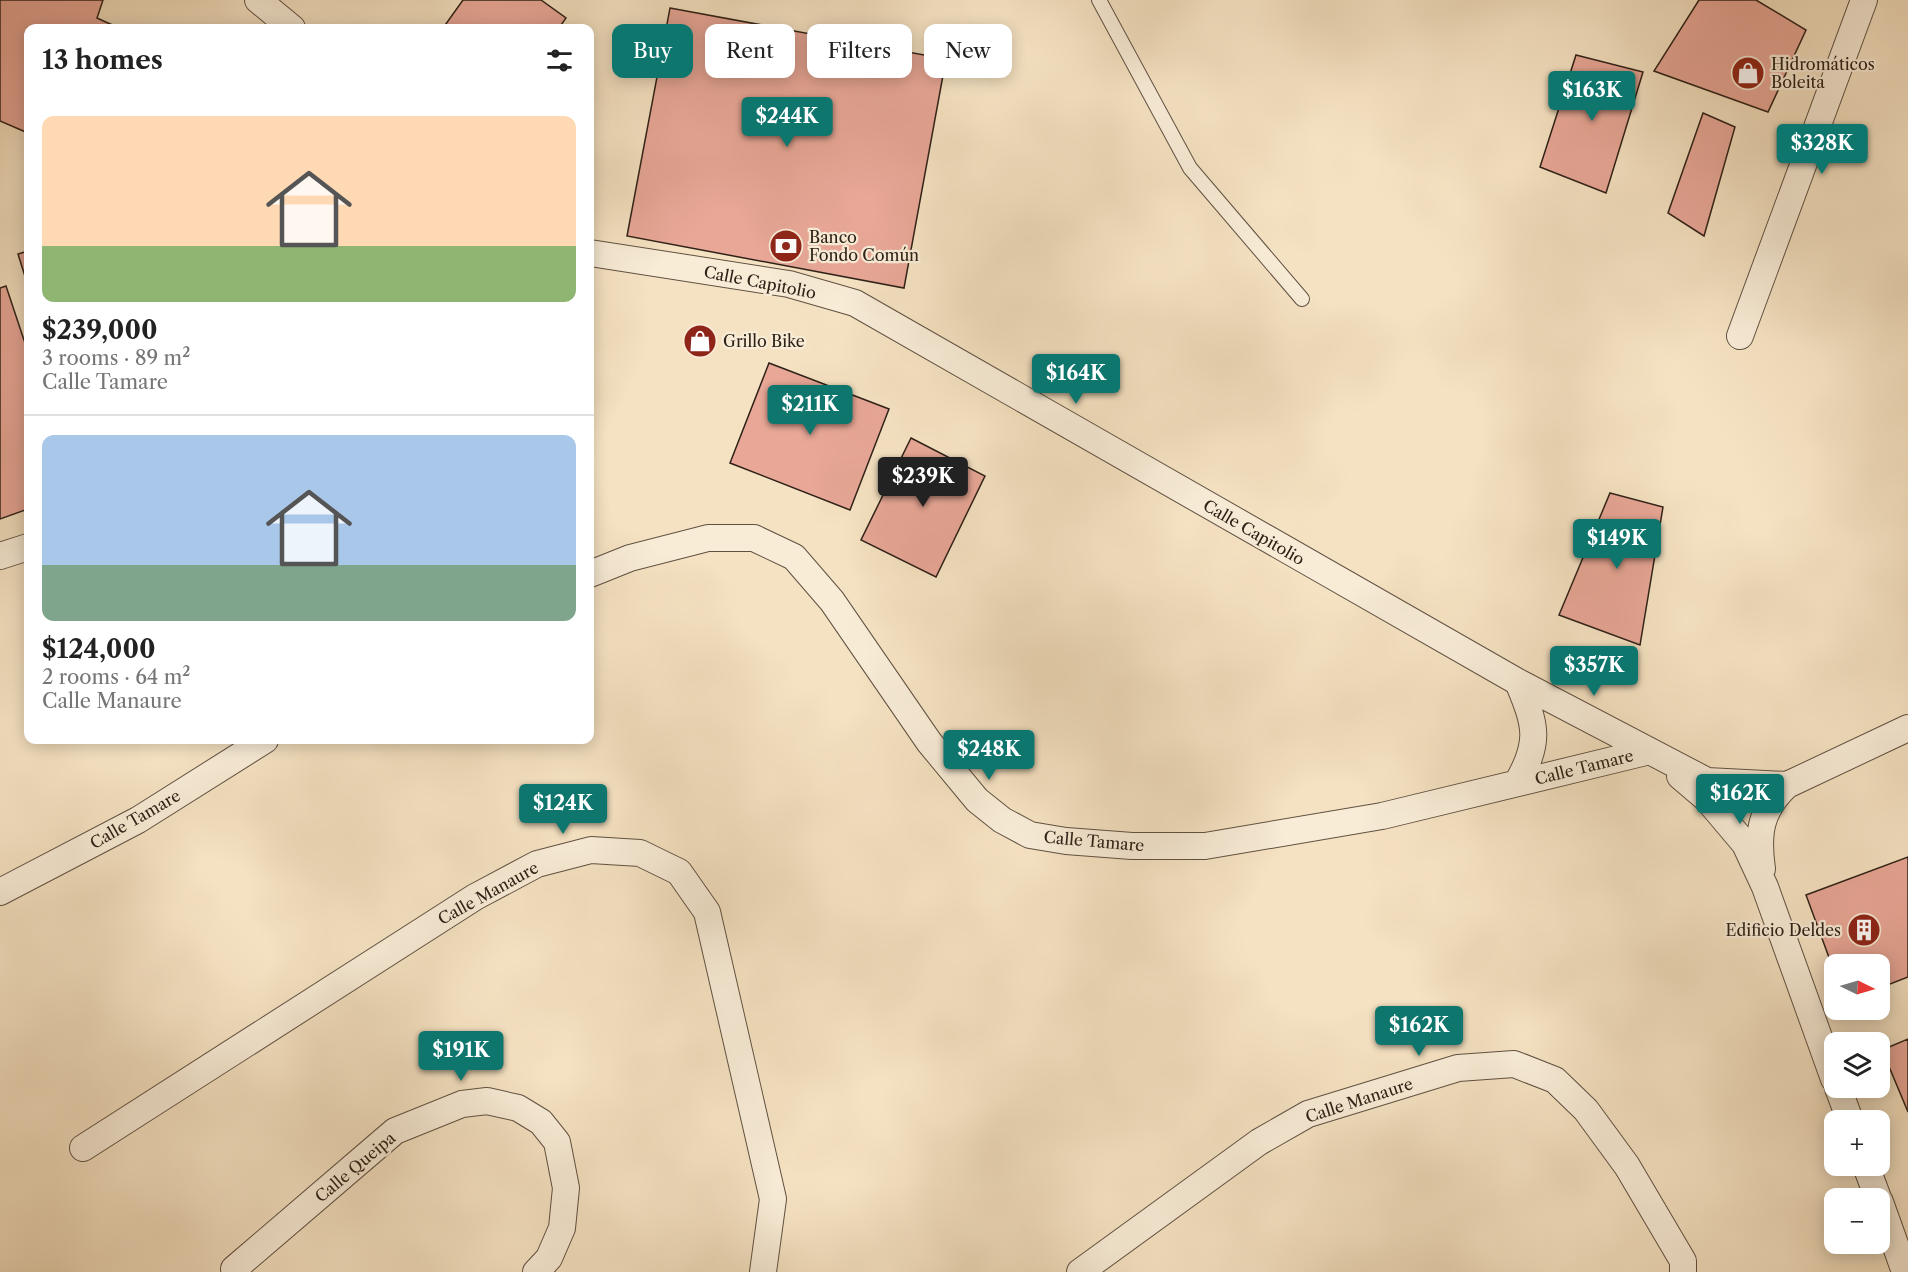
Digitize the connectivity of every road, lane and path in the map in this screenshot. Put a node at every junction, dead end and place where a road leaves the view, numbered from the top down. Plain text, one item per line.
1 (258, 0) edge
2 (1099, 0) edge
3 (1864, 0) edge
4 (287, 24) edge
5 (594, 254) edge
6 (1302, 299) dead end
7 (1740, 336) dead end
8 (24, 548) edge
9 (0, 556) edge
10 (594, 572) edge
11 (1518, 682) junction
12 (1908, 728) edge
13 (260, 744) edge
14 (1650, 751) junction
15 (1517, 783) junction
16 (1786, 785) junction
17 (1765, 887) junction
18 (0, 892) edge
19 (1824, 1051) edge
20 (83, 1148) dead end
21 (1890, 1230) edge
22 (234, 1269) dead end
23 (536, 1272) edge
24 (764, 1272) edge
25 (1080, 1272) edge
26 (1683, 1272) edge
27 (1905, 1272) edge

1 - 4 street
2 - 6 lane
3 - 7 street
5 - 11 street, Calle Capitolio
8 - 9 street
10 - 15 street, Calle Tamare
11 - 14 street, Calle Capitolio
11 - 15 street, Calle Tamare
12 - 16 street, Calle Capitolio
13 - 18 street, Calle Tamare
14 - 15 street, Calle Tamare
14 - 16 street, Calle Capitolio
14 - 17 street
16 - 17 street
17 - 19 street
20 - 24 street, Calle Manaure
21 - 27 street
22 - 23 street, Calle Queipa
25 - 26 street, Calle Manaure

